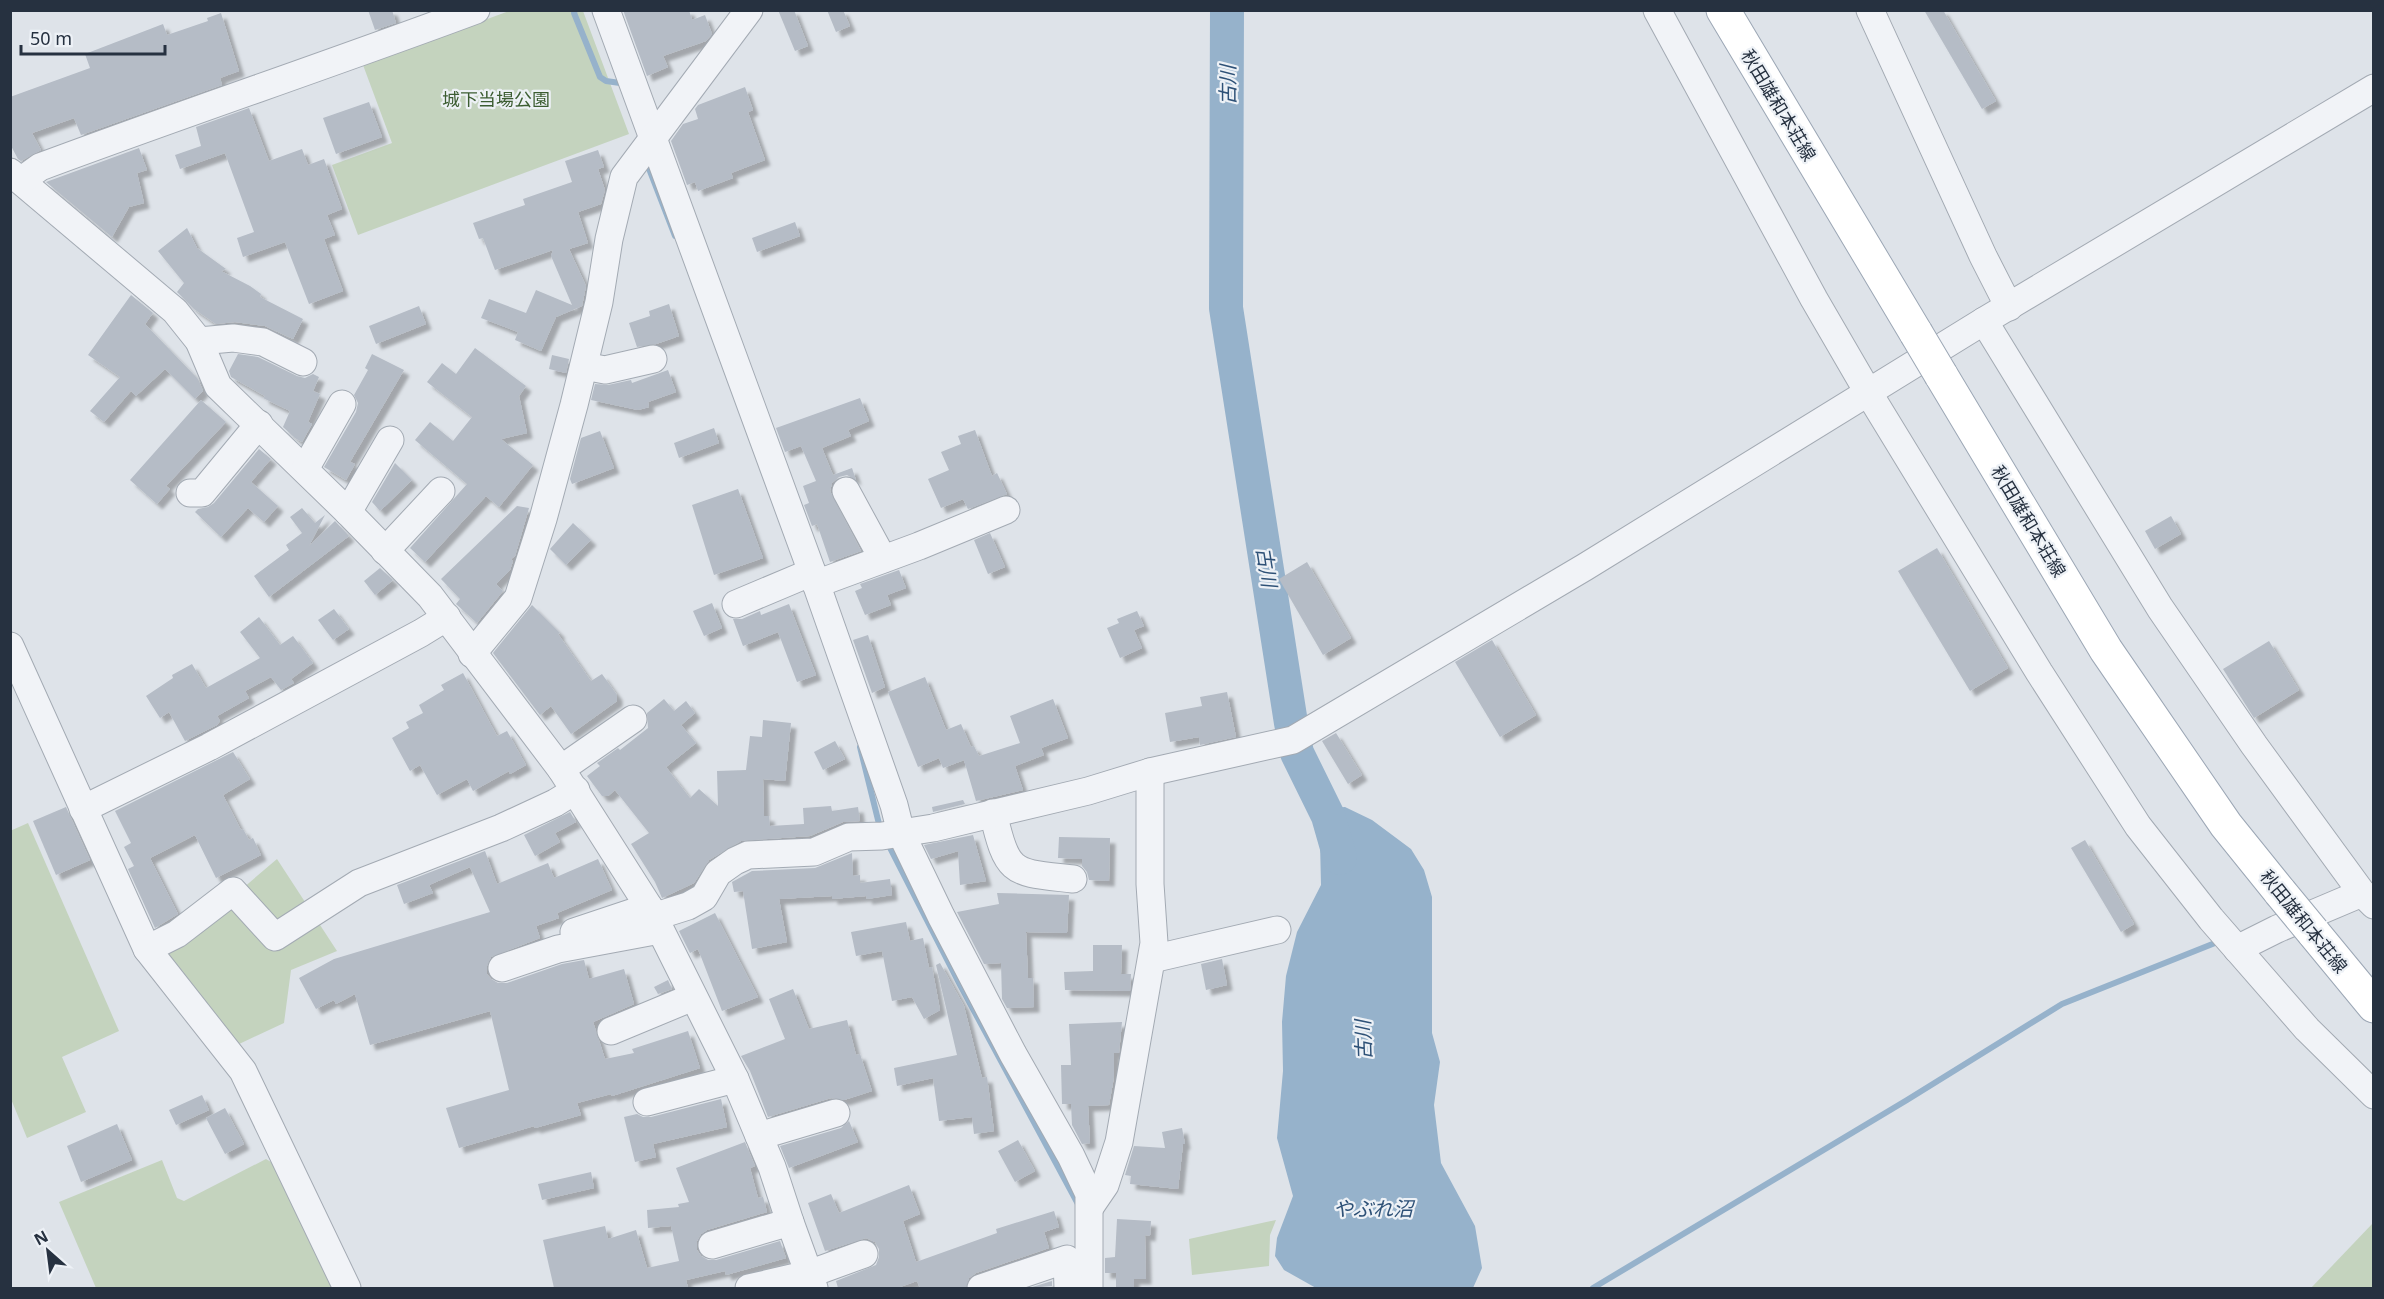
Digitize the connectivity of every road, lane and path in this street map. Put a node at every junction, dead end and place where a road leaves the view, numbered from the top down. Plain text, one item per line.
1 (476, 10) edge
2 (606, 10) edge
3 (749, 10) edge
4 (1658, 10) edge
5 (1723, 10) edge
6 (1870, 10) edge
7 (2373, 88) edge
8 (647, 148) junction
9 (16, 176) edge
10 (2009, 307) junction
11 (1984, 321) junction
12 (199, 341) junction
13 (653, 359) dead end
14 (303, 362) dead end
15 (584, 366) junction
16 (1868, 392) junction
17 (342, 404) dead end
18 (259, 424) junction
19 (390, 440) dead end
20 (305, 469) junction
21 (441, 490) dead end
22 (846, 491) dead end
23 (190, 494) dead end
24 (1006, 510) dead end
25 (348, 512) junction
26 (385, 551) junction
27 (883, 559) junction
28 (805, 578) junction
29 (736, 604) dead end
30 (447, 617) junction
31 (10, 646) edge
32 (472, 654) junction
33 (633, 719) dead end
34 (1150, 772) junction
35 (568, 780) junction
36 (83, 809) junction
37 (993, 813) junction
38 (892, 835) junction
39 (1073, 879) dead end
40 (2368, 899) edge
41 (654, 918) junction
42 (1277, 930) dead end
43 (570, 933) dead end
44 (2230, 941) junction
45 (147, 949) junction
46 (1152, 959) junction
47 (502, 968) dead end
48 (693, 997) junction
49 (2373, 1006) edge
50 (611, 1030) dead end
51 (735, 1079) junction
52 (2373, 1095) edge
53 (647, 1102) dead end
54 (836, 1113) dead end
55 (759, 1136) junction
56 (1090, 1207) junction
57 (790, 1222) junction
58 (712, 1245) dead end
59 (864, 1254) dead end
60 (811, 1281) edge
61 (347, 1288) edge
62 (749, 1288) edge
63 (981, 1288) edge
64 (1068, 1288) edge
65 (1089, 1288) edge

1 - 9 street
2 - 8 street
3 - 8 street
4 - 16 street
5 - 49 main road, 秋田雄和本荘線, bridge
6 - 10 street
7 - 10 street
8 - 15 street
8 - 28 street
9 - 12 street
10 - 11 street
11 - 16 street
11 - 40 street
12 - 14 street
12 - 18 street
13 - 15 street
15 - 32 street
16 - 34 street
16 - 44 street
17 - 20 street
18 - 20 street
18 - 23 street
19 - 25 street
20 - 25 street
21 - 26 street
22 - 27 street
24 - 27 street
25 - 26 street
26 - 30 street
27 - 28 street
28 - 29 street
28 - 38 street
30 - 32 street
30 - 36 street
31 - 36 street
32 - 35 street
33 - 35 street
34 - 37 street
34 - 46 street
35 - 41 street
35 - 45 street
36 - 45 street
37 - 38 street
37 - 39 street
38 - 41 street
38 - 56 street
40 - 44 street
41 - 43 street
41 - 47 street
41 - 48 street
42 - 46 street
44 - 52 street
45 - 61 street
46 - 56 street
48 - 50 street
48 - 51 street
51 - 53 street
51 - 55 street
54 - 55 street
55 - 57 street
56 - 65 street
57 - 58 street
57 - 60 street
59 - 60 street
60 - 62 street
63 - 64 street

